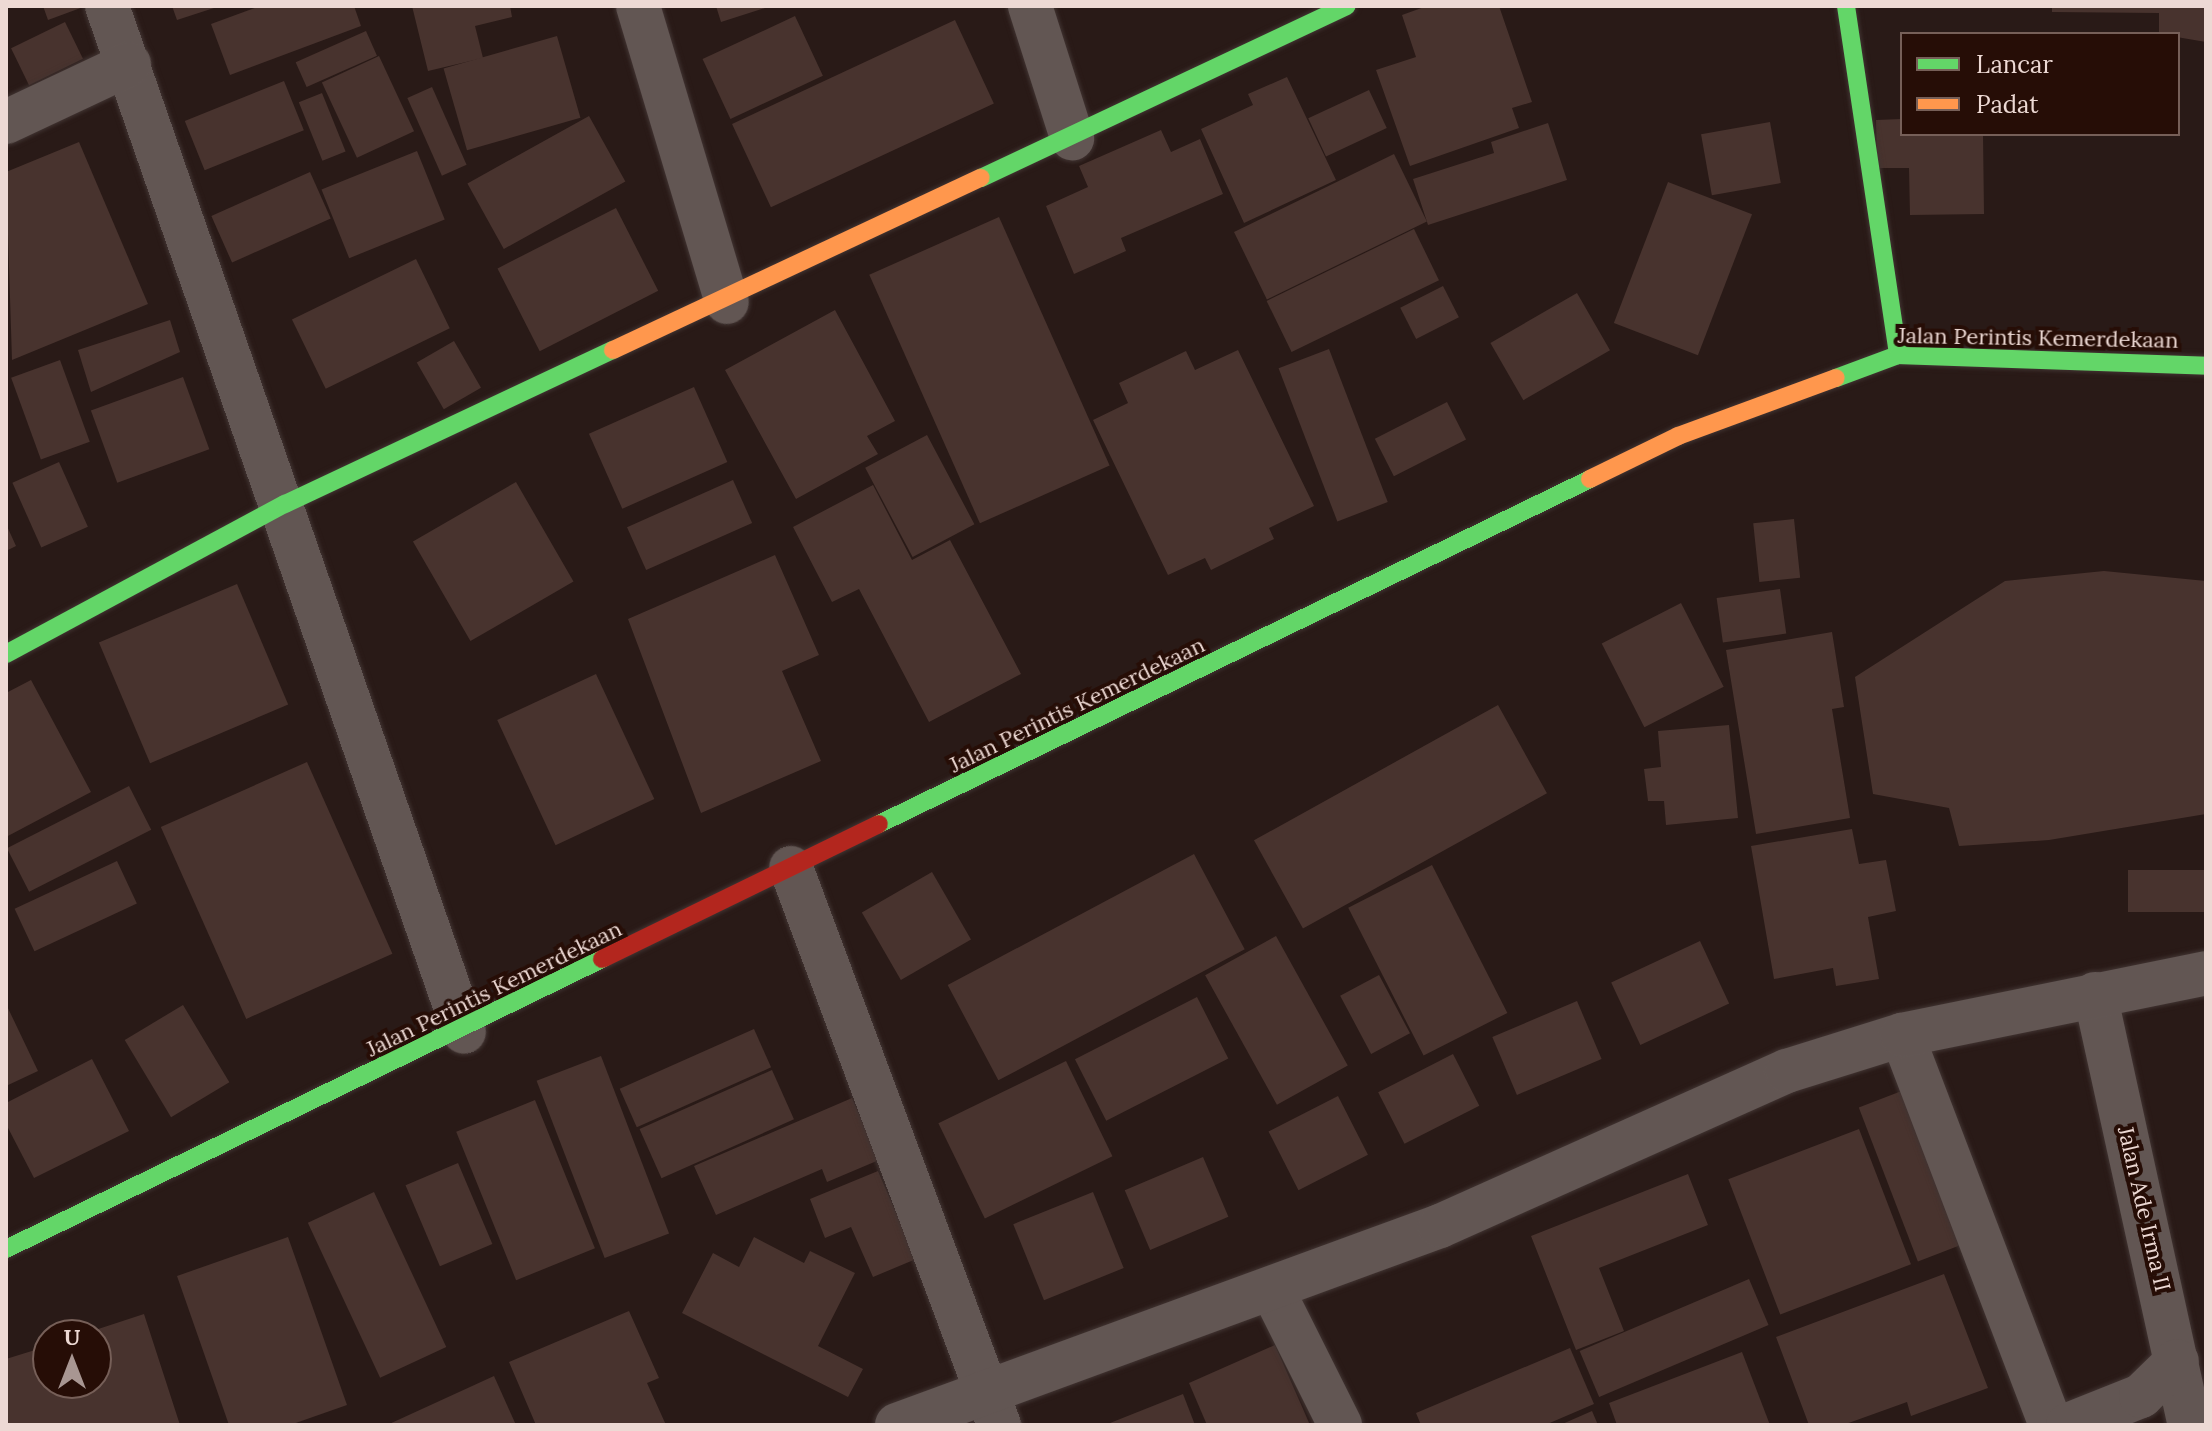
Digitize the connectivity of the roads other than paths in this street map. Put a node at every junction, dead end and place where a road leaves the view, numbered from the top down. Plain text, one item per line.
1 (107, 6) edge
2 (638, 6) edge
3 (1030, 6) edge
4 (1347, 6) edge
5 (1846, 6) edge
6 (129, 64) junction
7 (6, 122) edge
8 (1072, 138) junction
9 (727, 302) junction
10 (1898, 355) junction
11 (2206, 366) edge
12 (285, 504) junction
13 (6, 654) edge
14 (791, 868) junction
15 (2206, 973) edge
16 (2095, 994) junction
17 (464, 1032) junction
18 (1902, 1035) junction
19 (6, 1249) edge
20 (1272, 1289) junction
21 (2177, 1361) junction
22 (992, 1407) edge
23 (897, 1425) edge
24 (1340, 1425) edge
25 (2051, 1425) edge
26 (2068, 1425) edge
27 (2190, 1425) edge

1 - 6 street
2 - 9 street
3 - 8 street
4 - 8 main road
5 - 10 main road
6 - 7 street
6 - 12 street
8 - 9 main road
9 - 12 main road
10 - 11 main road, Jalan Perintis Kemerdekaan
10 - 14 main road, Jalan Perintis Kemerdekaan
12 - 13 main road
12 - 17 street
14 - 17 main road, Jalan Perintis Kemerdekaan
14 - 22 street
15 - 16 street
16 - 18 street
16 - 21 street, Jalan Ade Irma II
17 - 19 main road, Jalan Perintis Kemerdekaan
18 - 20 street
18 - 25 street
20 - 22 street
20 - 24 street
21 - 26 street
21 - 27 street, Jalan Ade Irma II
22 - 23 street

